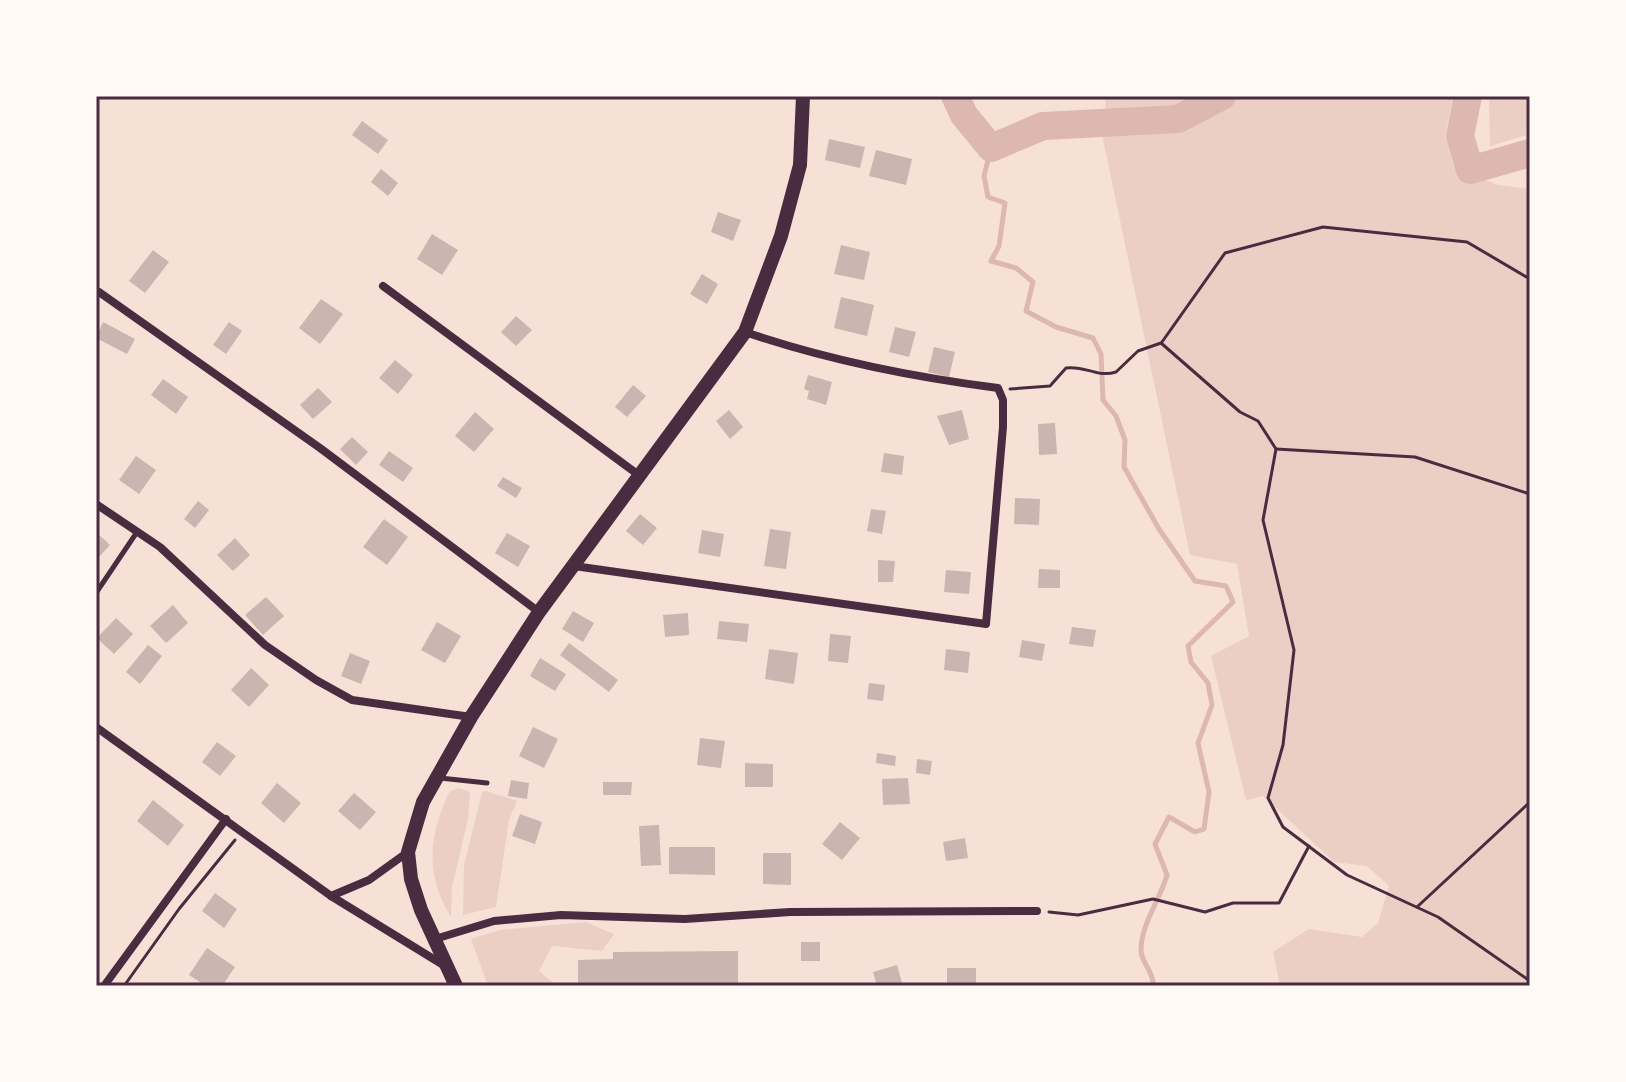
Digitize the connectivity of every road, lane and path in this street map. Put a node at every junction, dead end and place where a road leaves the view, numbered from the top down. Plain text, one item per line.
1 (803, 96) edge
2 (1530, 279) edge
3 (383, 286) dead end
4 (96, 295) edge
5 (745, 332) junction
6 (1161, 343) junction
7 (1024, 391) dead end
8 (1276, 449) junction
9 (640, 476) junction
10 (1530, 494) edge
11 (96, 504) edge
12 (137, 532) junction
13 (574, 566) junction
14 (96, 593) edge
15 (539, 612) junction
16 (471, 717) junction
17 (96, 727) edge
18 (436, 778) junction
19 (487, 783) dead end
20 (1530, 802) edge
21 (226, 819) junction
22 (243, 831) junction
23 (1309, 846) junction
24 (408, 852) junction
25 (331, 896) junction
26 (1417, 907) junction
27 (1037, 911) joint
28 (435, 939) junction
29 (450, 969) junction
30 (1530, 981) edge
31 (104, 986) edge
32 (124, 986) edge
33 (456, 986) edge

1 - 5 main road
2 - 6 path
3 - 9 street
4 - 15 street
5 - 9 main road
5 - 13 street
6 - 7 path
6 - 8 path
8 - 10 path
8 - 23 path
9 - 13 main road
11 - 12 street
12 - 14 lane
12 - 16 street
13 - 15 main road
15 - 16 main road
16 - 18 main road
17 - 21 street
18 - 19 lane
18 - 24 main road
20 - 26 path
21 - 22 street
21 - 31 street
22 - 25 street
22 - 32 path
23 - 26 path
23 - 27 path
24 - 25 street
24 - 28 main road
25 - 29 street
26 - 30 path
27 - 28 street
28 - 29 main road
29 - 33 main road

